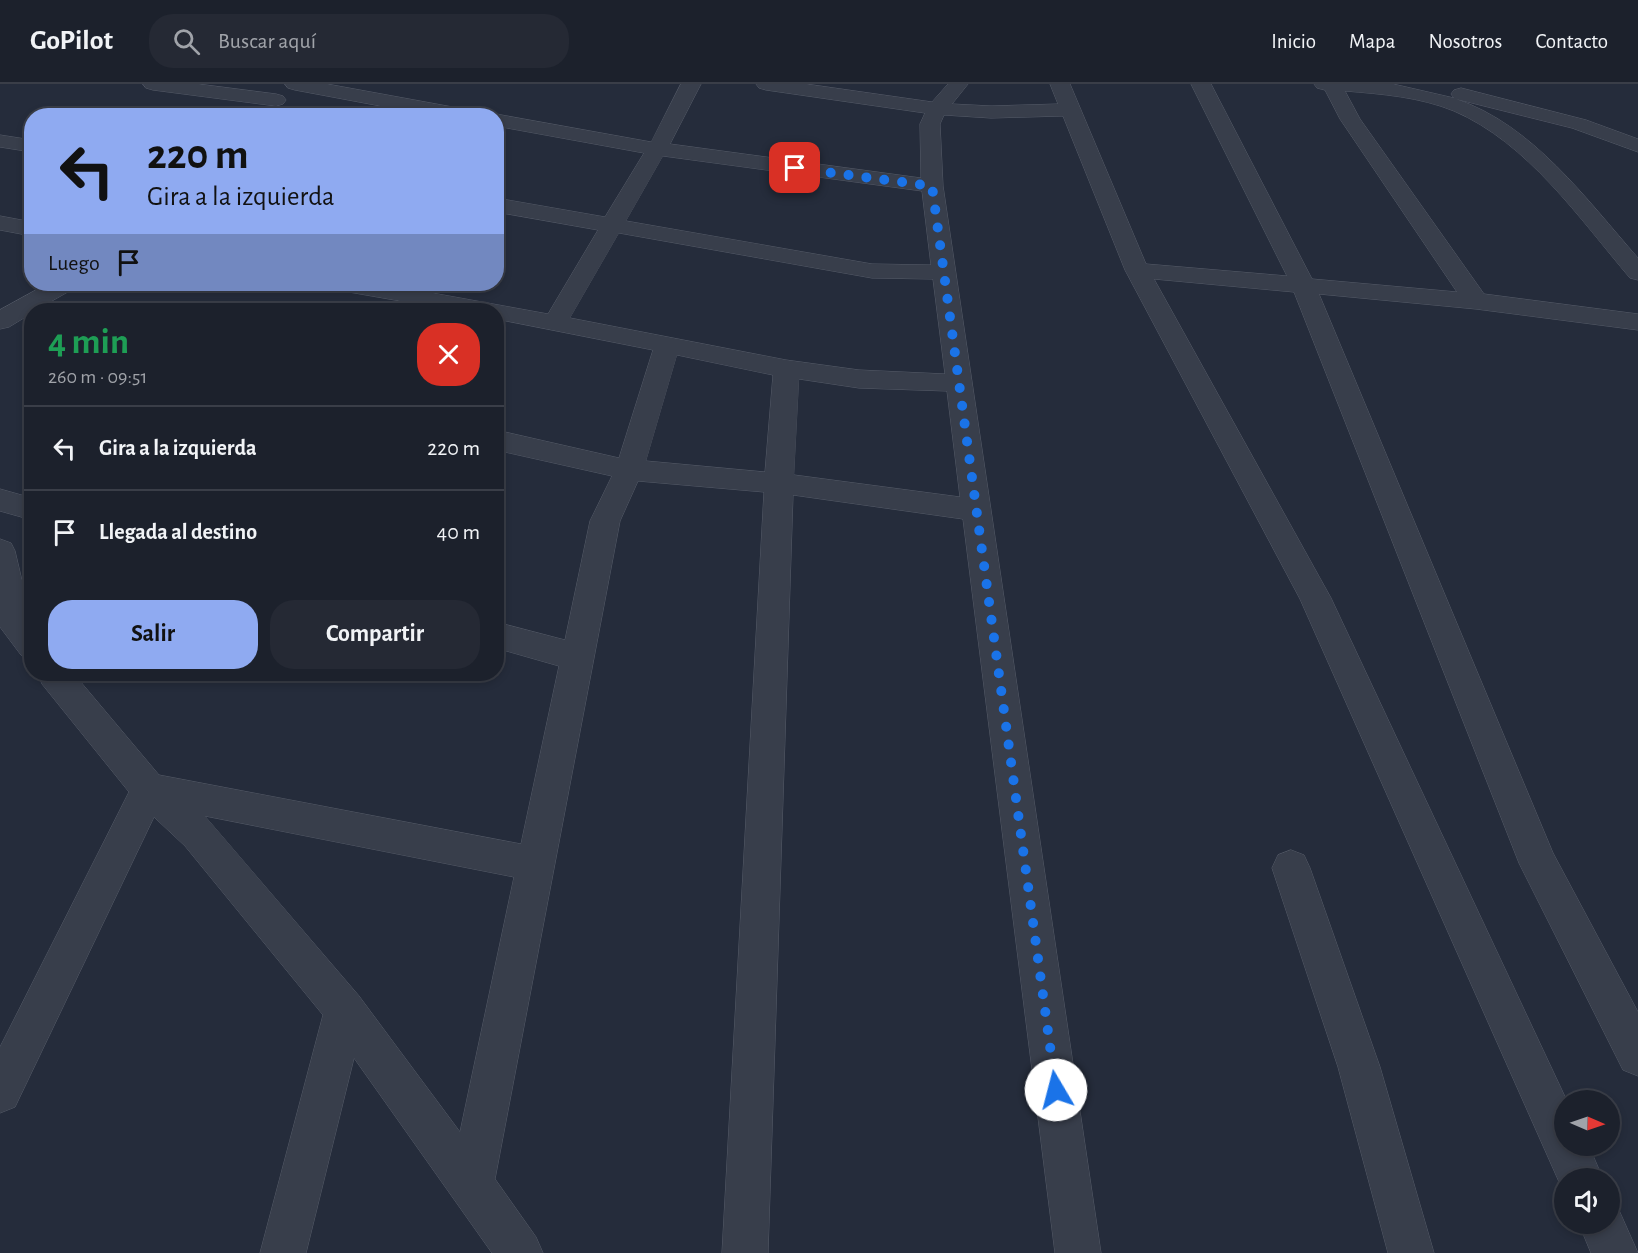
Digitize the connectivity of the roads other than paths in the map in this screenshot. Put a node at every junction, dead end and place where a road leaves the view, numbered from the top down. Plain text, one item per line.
1 (153, 84) edge
2 (295, 84) edge
3 (692, 84) edge
4 (766, 84) edge
5 (958, 84) edge
6 (1060, 84) edge
7 (1201, 84) edge
8 (1324, 84) edge
9 (1332, 84) edge
10 (1423, 84) edge
11 (276, 100) junction
12 (266, 108) edge
13 (426, 108) edge
14 (937, 109) junction
15 (1071, 110) junction
16 (504, 121) edge
17 (0, 141) edge
18 (24, 145) edge
19 (1638, 146) edge
20 (657, 149) junction
21 (932, 186) junction
22 (504, 206) edge
23 (0, 223) edge
24 (612, 225) junction
25 (24, 228) edge
26 (1137, 270) junction
27 (945, 272) junction
28 (1638, 273) edge
29 (1304, 286) junction
30 (53, 291) edge
31 (382, 291) edge
32 (1476, 301) junction
33 (32, 303) edge
34 (450, 303) edge
35 (24, 307) edge
36 (504, 313) edge
37 (0, 321) edge
38 (555, 322) junction
39 (1638, 322) edge
40 (0, 325) edge
41 (24, 330) edge
42 (667, 346) junction
43 (786, 369) junction
44 (960, 383) junction
45 (504, 442) edge
46 (628, 470) junction
47 (778, 483) junction
48 (0, 500) edge
49 (24, 507) edge
50 (978, 510) junction
51 (0, 551) edge
52 (16, 636) edge
53 (504, 638) edge
54 (577, 657) junction
55 (60, 681) edge
56 (149, 789) junction
57 (536, 864) junction
58 (1290, 868) dead end
59 (345, 1010) junction
60 (1638, 1055) edge
61 (0, 1091) edge
62 (1554, 1120) edge
63 (471, 1185) junction
64 (1606, 1234) edge
65 (283, 1253) edge
66 (520, 1253) edge
67 (744, 1253) edge
68 (1078, 1253) edge
69 (1411, 1253) edge
70 (1615, 1253) edge

1 - 11 street
2 - 11 street
2 - 13 street
3 - 20 street
4 - 14 street
5 - 14 street
6 - 15 street
7 - 29 street
8 - 9 street
9 - 28 street
9 - 32 street
10 - 19 street
11 - 12 street
14 - 15 street
14 - 21 street
15 - 26 street
16 - 20 street
17 - 18 street
20 - 21 street
20 - 24 street
21 - 27 street
22 - 24 street
23 - 25 street
24 - 27 street
24 - 38 street
26 - 29 street
26 - 62 street
27 - 44 street
29 - 32 street
29 - 60 street
30 - 33 street
31 - 34 street
32 - 39 street
35 - 37 street
36 - 38 street
38 - 42 street
40 - 41 street
42 - 43 street
42 - 46 street
43 - 44 street
43 - 47 street
44 - 50 street
45 - 46 street
46 - 47 street
46 - 54 street
47 - 50 street
47 - 67 street
48 - 49 street
50 - 68 street
51 - 52 street
53 - 54 street
54 - 57 street
55 - 56 street
56 - 57 street
56 - 59 street
56 - 61 street
57 - 63 street
58 - 69 street
59 - 63 street
59 - 65 street
63 - 66 street
64 - 70 street

